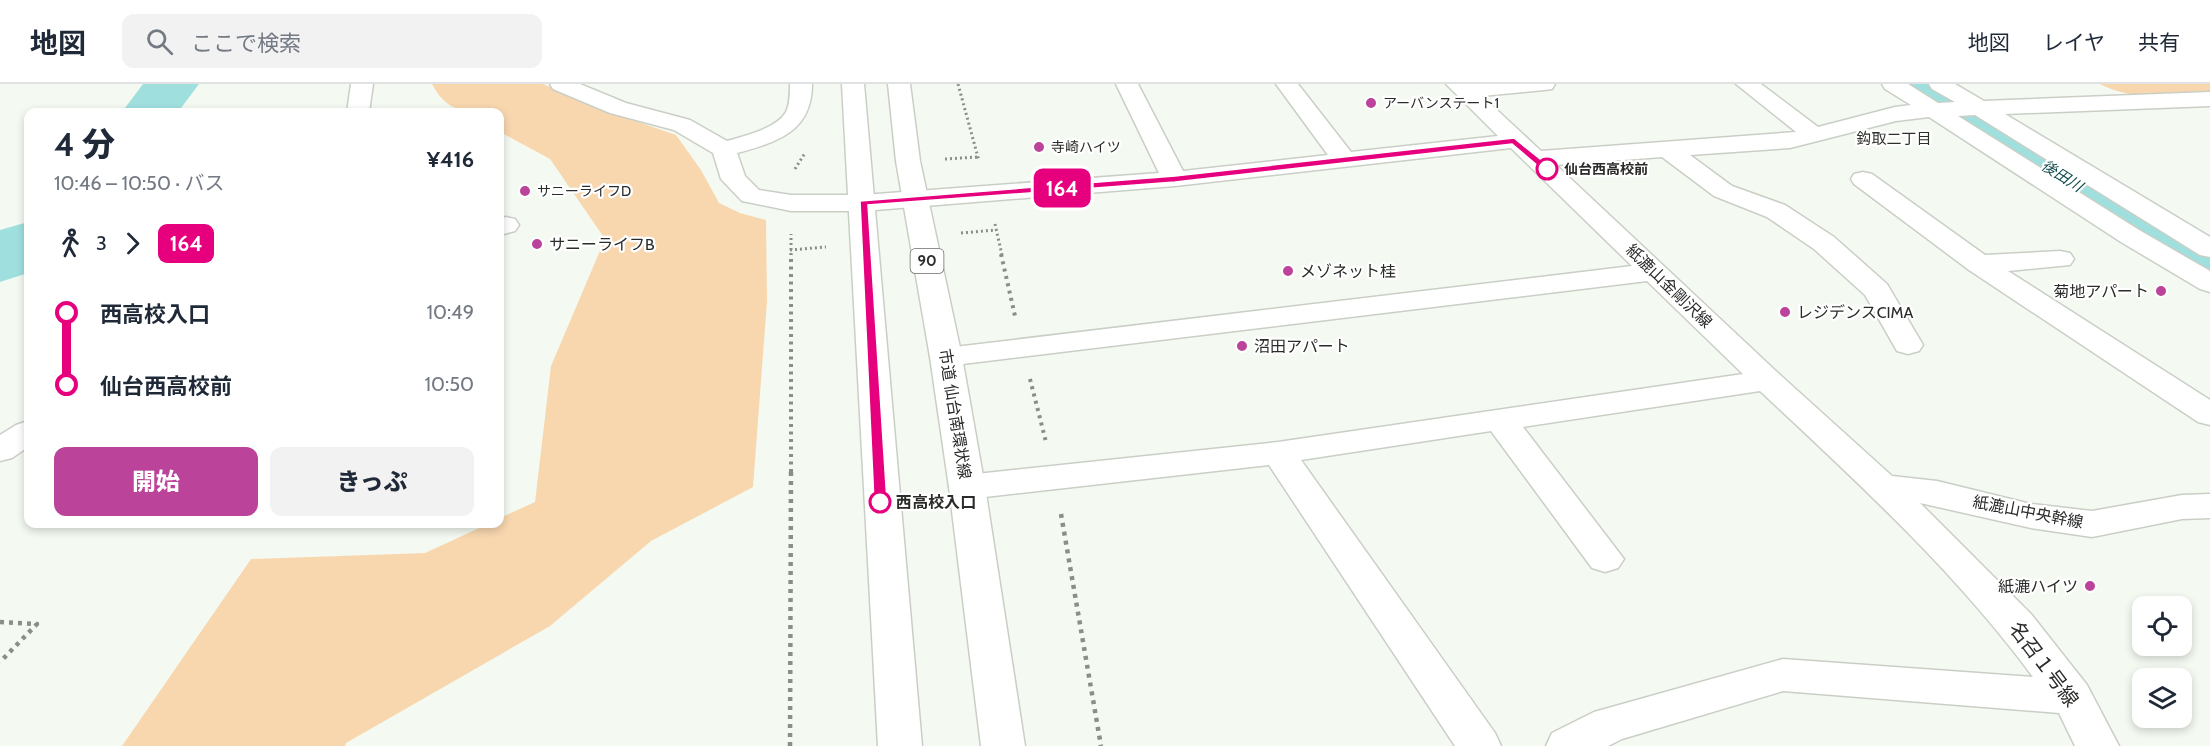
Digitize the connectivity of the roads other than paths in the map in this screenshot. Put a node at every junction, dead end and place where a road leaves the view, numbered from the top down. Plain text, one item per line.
1 (362, 84) edge
2 (561, 84) edge
3 (801, 84) edge
4 (853, 84) edge
5 (899, 84) edge
6 (1127, 84) edge
7 (1287, 84) edge
8 (1544, 84) edge
9 (1747, 84) edge
10 (1893, 84) edge
11 (1940, 84) edge
12 (2090, 84) edge
13 (1460, 88) edge
14 (2210, 99) edge
15 (2126, 104) junction
16 (359, 108) edge
17 (1971, 108) junction
18 (1936, 110) junction
19 (1816, 136) junction
20 (1514, 141) junction
21 (724, 149) junction
22 (1668, 150) junction
23 (1344, 159) junction
24 (1537, 159) junction
25 (1175, 179) junction
26 (1863, 179) dead end
27 (916, 200) junction
28 (863, 203) junction
29 (2210, 249) edge
30 (2060, 259) dead end
31 (1979, 264) junction
32 (1655, 272) junction
33 (2210, 283) edge
34 (1908, 345) dead end
35 (946, 357) junction
36 (1767, 380) junction
37 (2210, 415) edge
38 (1500, 420) junction
39 (24, 435) edge
40 (0, 450) edge
41 (1278, 453) junction
42 (1882, 486) junction
43 (967, 487) junction
44 (2210, 506) edge
45 (1605, 559) dead end
46 (2072, 697) junction
47 (1613, 735) edge
48 (900, 746) edge
49 (1003, 746) edge
50 (1479, 746) edge
51 (1568, 746) edge
52 (2097, 746) edge

1 - 16 street
2 - 21 street
3 - 21 street
4 - 28 street
5 - 27 street, 市道 仙台南環状線 / 90
6 - 25 street
7 - 23 street
8 - 13 street
9 - 19 street
10 - 18 street
11 - 17 street
12 - 15 street
13 - 20 street, 紙漉山金剛沢線
14 - 15 street
15 - 17 street
17 - 18 street
17 - 29 street
18 - 19 street
18 - 33 street
19 - 22 street
20 - 23 street
20 - 24 street, 紙漉山金剛沢線
21 - 28 street
22 - 24 street
22 - 34 street
23 - 25 street
24 - 32 street, 紙漉山金剛沢線
25 - 27 street
26 - 31 street
27 - 28 street
27 - 35 street, 市道 仙台南環状線 / 90
28 - 48 street
30 - 31 street
31 - 37 street
32 - 35 street
32 - 36 street, 紙漉山金剛沢線
35 - 43 street, 市道 仙台南環状線 / 90
36 - 38 street
36 - 42 street, 紙漉山金剛沢線
38 - 41 street
38 - 45 street
39 - 40 street
41 - 43 street
41 - 50 street
42 - 44 street, 紙漉山中央幹線
42 - 46 street, 名召１号線
43 - 49 street, 市道 仙台南環状線 / 90
46 - 47 street
46 - 52 street, 名召１号線
47 - 51 street

